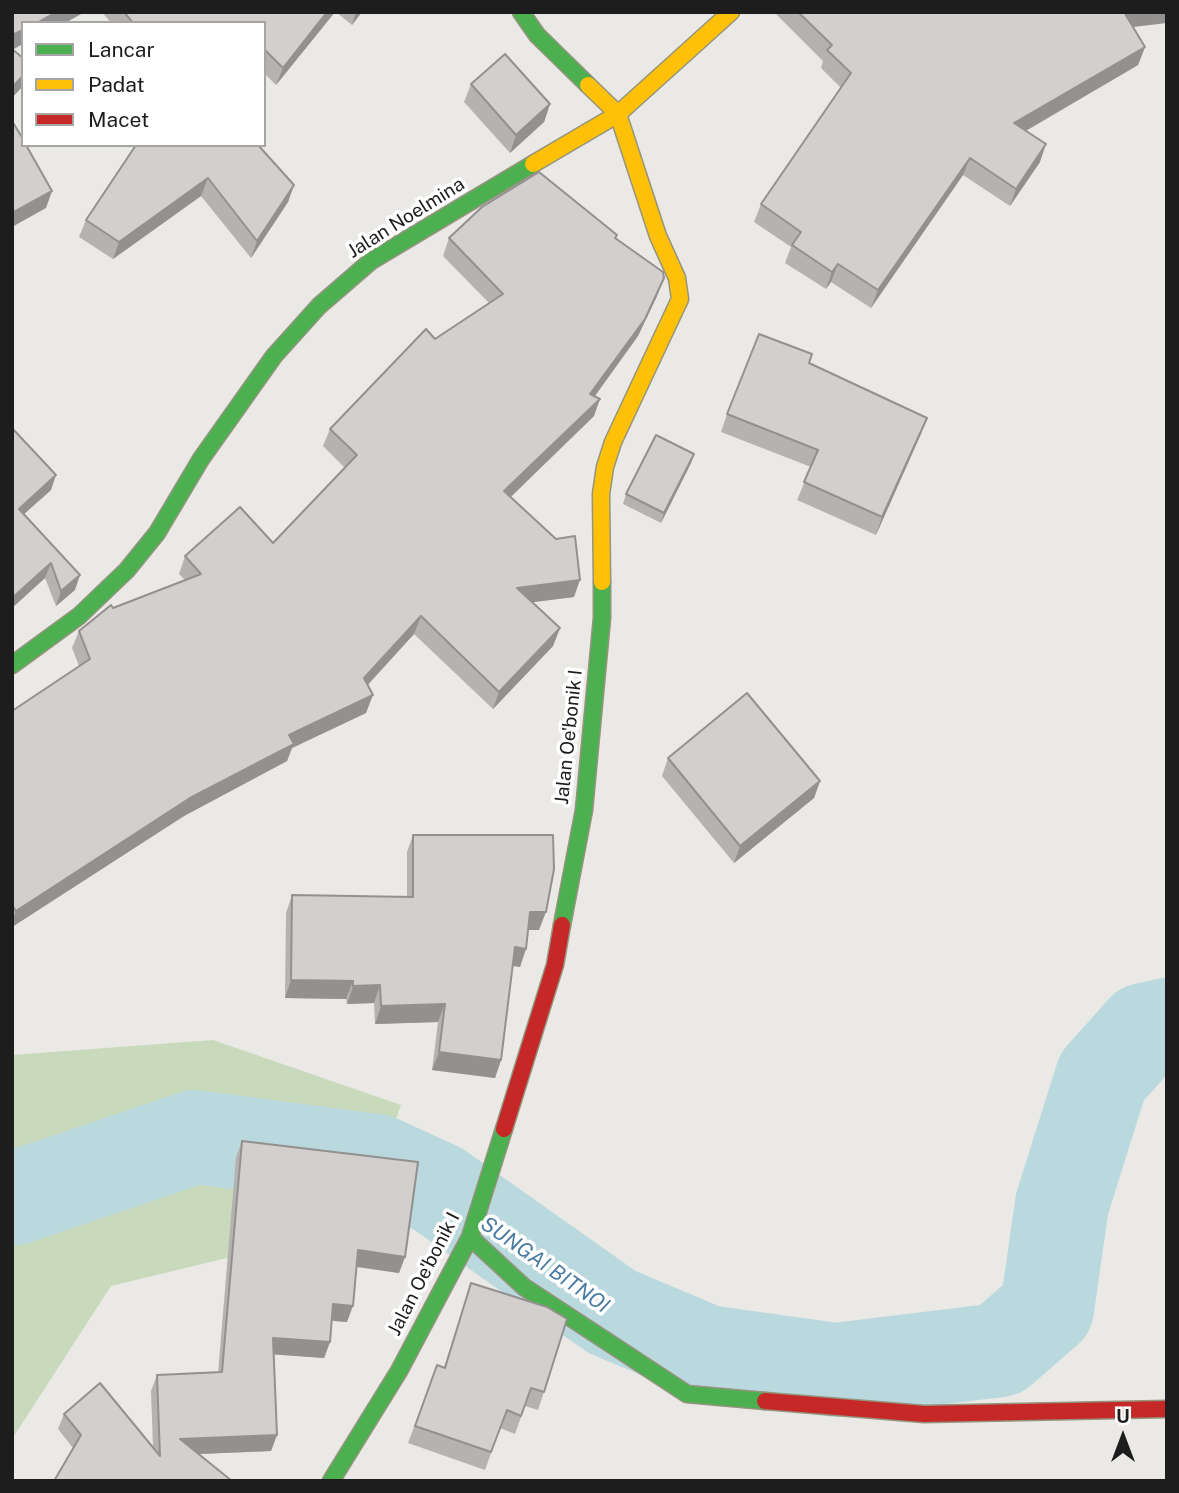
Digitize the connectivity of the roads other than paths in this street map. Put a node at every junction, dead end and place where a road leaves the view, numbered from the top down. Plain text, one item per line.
1 (521, 12) edge
2 (731, 12) edge
3 (618, 114) junction
4 (12, 665) edge
5 (470, 1237) junction
6 (1167, 1409) edge
7 (331, 1481) edge

1 - 3 street, Jalan Oe'bonik I
2 - 3 street, Jalan Noelmina
3 - 4 street, Jalan Noelmina
3 - 5 street, Jalan Oe'bonik I
5 - 6 street
5 - 7 street, Jalan Oe'bonik I

